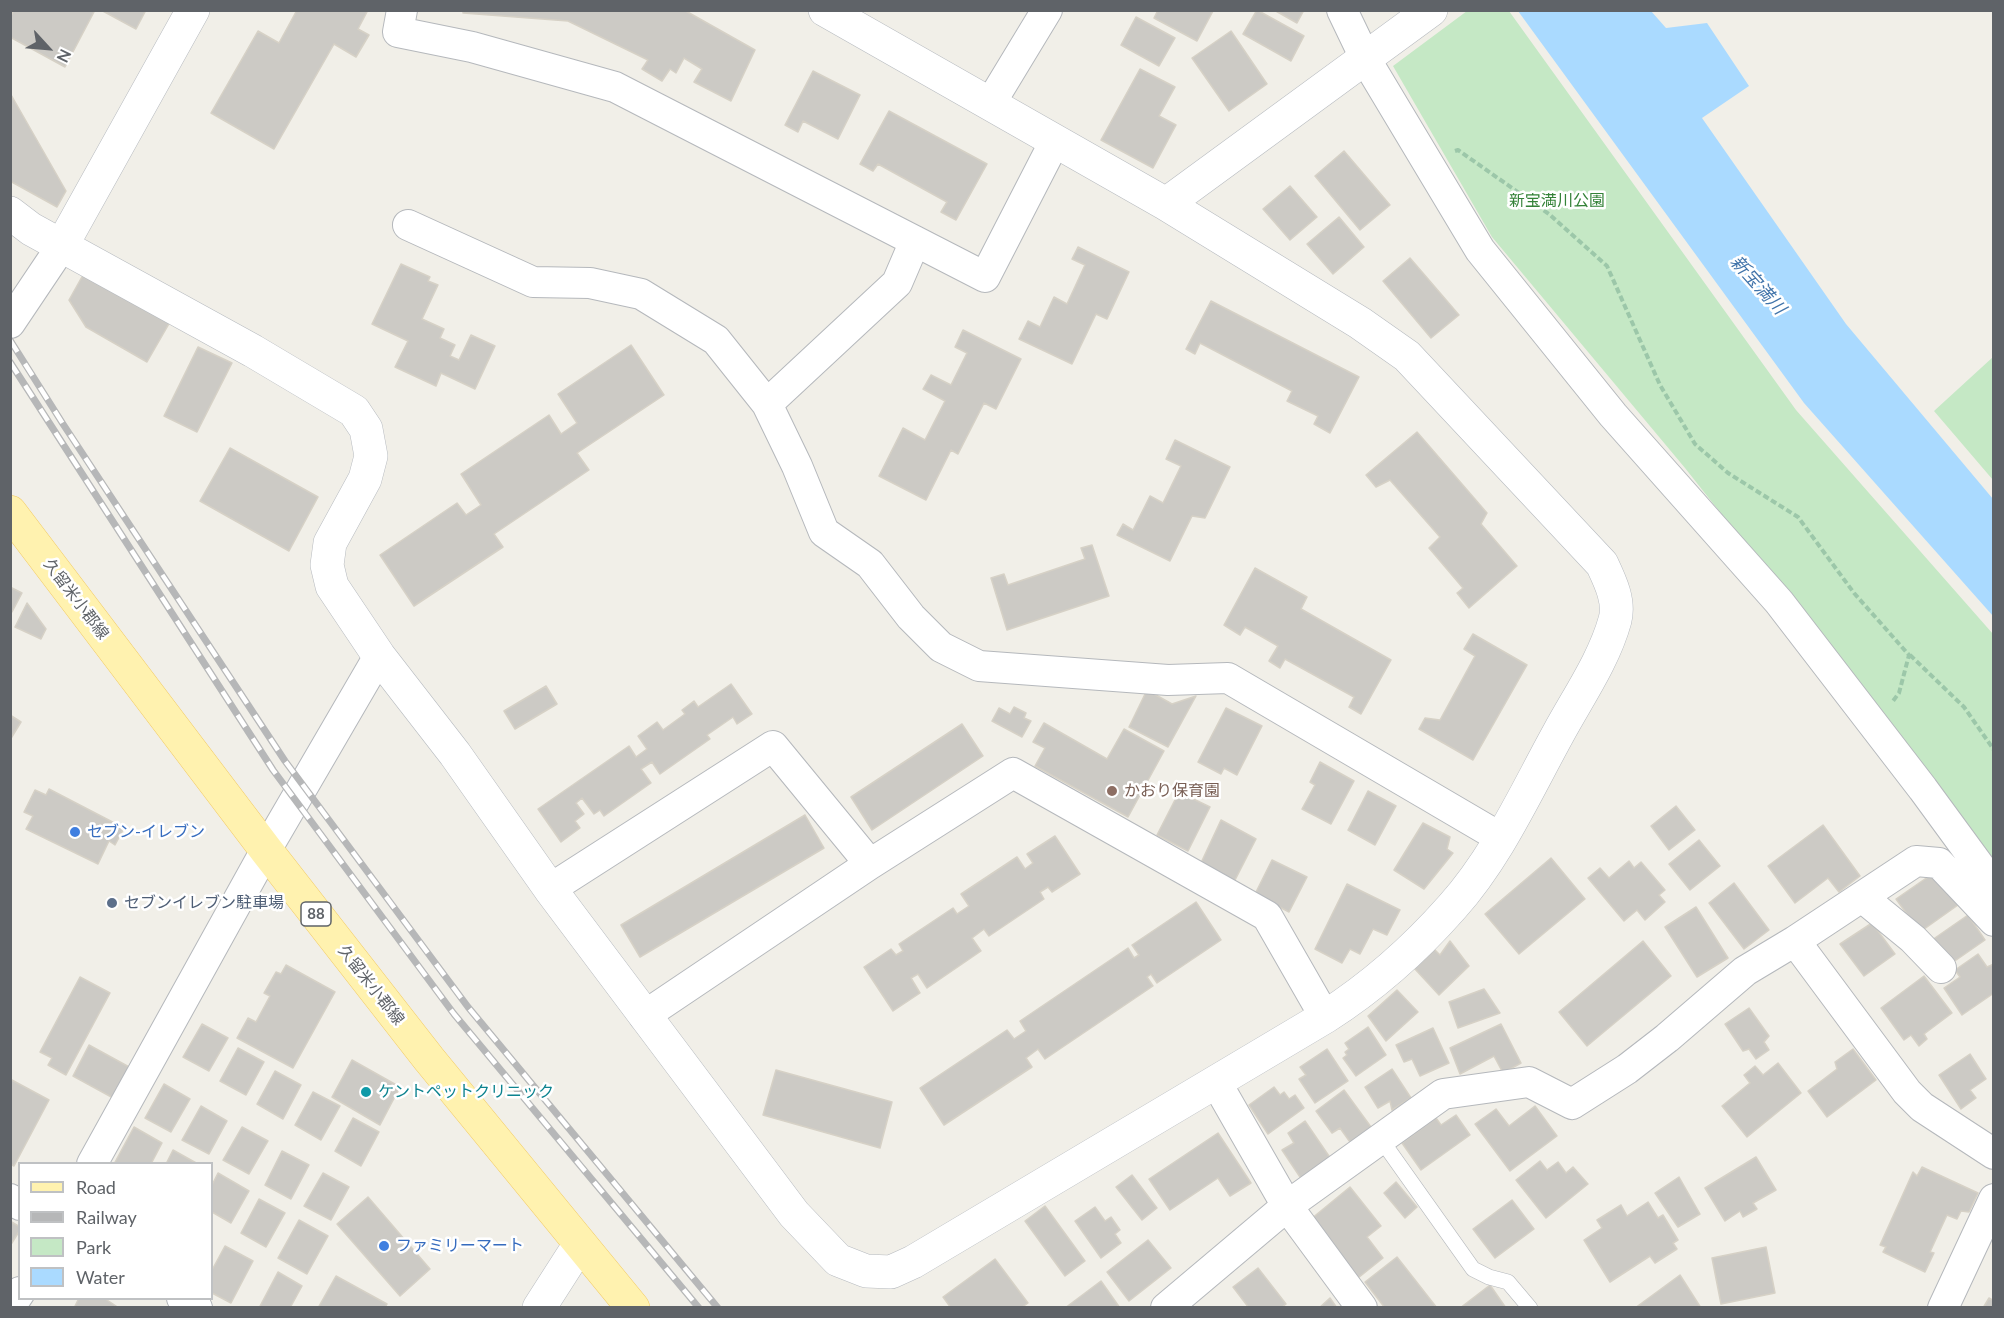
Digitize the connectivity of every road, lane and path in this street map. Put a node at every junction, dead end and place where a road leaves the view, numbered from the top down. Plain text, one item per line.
1 (402, 10) edge
2 (825, 10) edge
3 (1047, 10) edge
4 (1342, 10) edge
5 (1431, 10) edge
6 (189, 12) edge
7 (1366, 60) junction
8 (990, 104) junction
9 (1055, 141) junction
10 (1425, 159) junction
11 (1166, 204) junction
12 (10, 213) edge
13 (408, 225) dead end
14 (915, 241) junction
15 (61, 247) junction
16 (10, 323) edge
17 (767, 404) junction
18 (10, 512) edge
19 (1909, 655) junction
20 (379, 656) junction
21 (1874, 726) junction
22 (1994, 750) edge
23 (1501, 838) junction
24 (266, 850) junction
25 (870, 864) junction
26 (1994, 886) edge
27 (550, 889) junction
28 (1863, 898) junction
29 (1994, 921) edge
30 (1795, 941) junction
31 (1941, 968) dead end
32 (644, 1016) junction
33 (1325, 1017) junction
34 (1216, 1082) junction
35 (1380, 1138) junction
36 (1994, 1154) edge
37 (93, 1162) edge
38 (1994, 1199) edge
39 (1287, 1206) junction
40 (580, 1244) junction
41 (184, 1300) edge
42 (197, 1308) edge
43 (539, 1308) edge
44 (633, 1308) edge
45 (1166, 1308) edge
46 (1362, 1308) edge
47 (1530, 1308) edge
48 (1944, 1308) edge

1 - 14 street
2 - 8 street
3 - 8 street
4 - 7 street
5 - 7 street
6 - 15 street
7 - 10 street
7 - 11 street
8 - 9 street
9 - 11 street
9 - 14 street
10 - 19 path
10 - 21 street
11 - 23 street
12 - 15 street
13 - 17 street
14 - 17 street
15 - 16 street
15 - 20 street
17 - 23 street
18 - 24 main road, 久留米小郡線 / 88
19 - 21 path
19 - 22 path
20 - 24 street
20 - 27 street
21 - 26 street
23 - 33 street
24 - 37 street
24 - 40 main road, 久留米小郡線 / 88
25 - 27 street
25 - 32 street
25 - 33 street
27 - 32 street
28 - 29 street
28 - 30 street
28 - 31 street
30 - 35 street
30 - 36 street
32 - 34 street
33 - 34 street
34 - 39 street
35 - 39 street
35 - 47 lane
38 - 48 street
39 - 45 street
39 - 46 street
40 - 43 street
40 - 44 main road, 久留米小郡線 / 88
41 - 42 street

